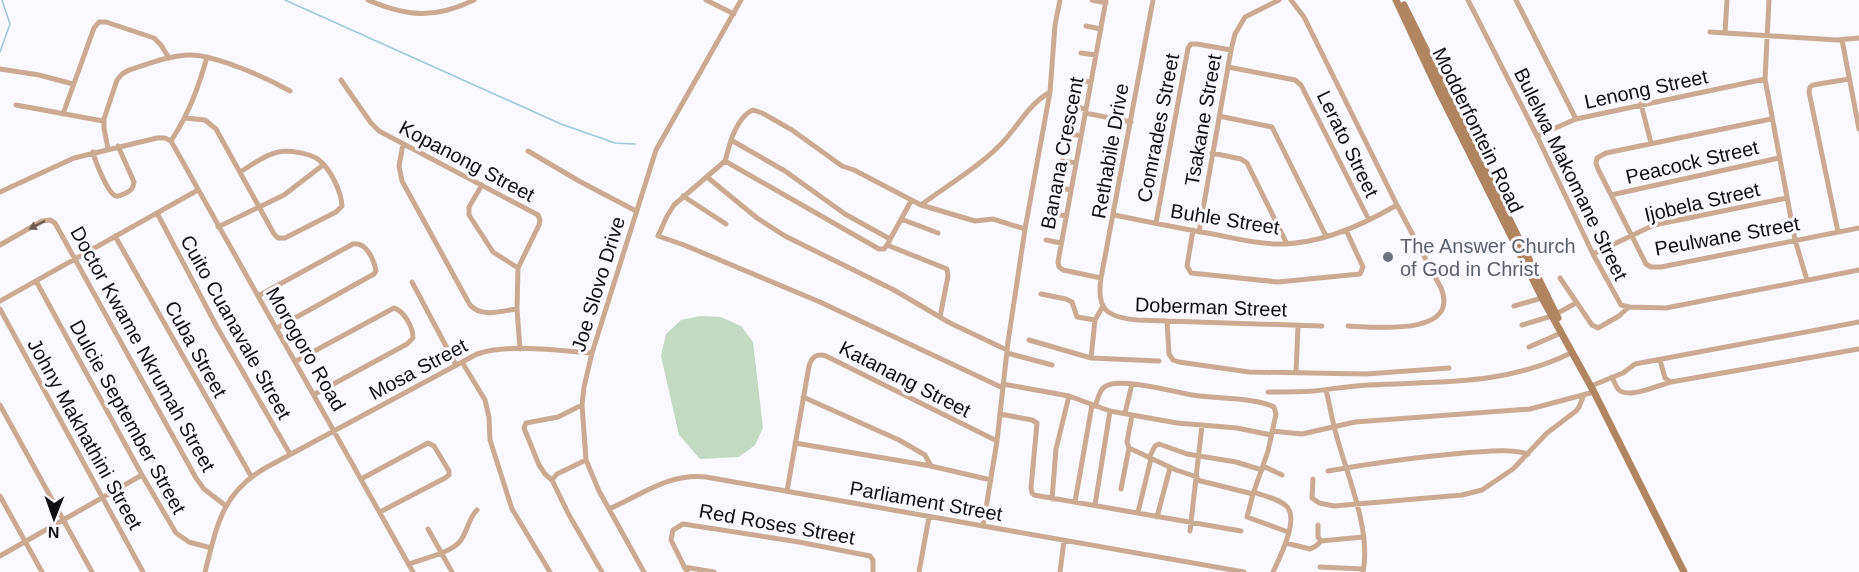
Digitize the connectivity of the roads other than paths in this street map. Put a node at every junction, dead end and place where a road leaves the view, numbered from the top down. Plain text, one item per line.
1 (368, 0) edge
2 (474, 0) edge
3 (706, 0) edge
4 (741, 0) edge
5 (1060, 0) edge
6 (1092, 0) edge
7 (1153, 0) edge
8 (1279, 0) edge
9 (1292, 0) edge
10 (1396, 0) edge
11 (1401, 0) edge
12 (1468, 0) edge
13 (1516, 0) edge
14 (1727, 0) edge
15 (1769, 0) edge
16 (1106, 1) edge
17 (458, 3) edge
18 (734, 14) junction
19 (1086, 26) dead end
20 (1101, 29) junction
21 (1710, 32) dead end
22 (1725, 33) junction
23 (1767, 36) junction
24 (1859, 38) edge
25 (1842, 40) junction
26 (1231, 50) junction
27 (1081, 53) dead end
28 (1096, 55) junction
29 (207, 57) junction
30 (169, 58) junction
31 (1228, 66) junction
32 (0, 69) edge
33 (1765, 79) junction
34 (1849, 79) junction
35 (341, 80) dead end
36 (1075, 80) dead end
37 (1091, 82) junction
38 (73, 84) junction
39 (290, 91) dead end
40 (1050, 92) junction
41 (1641, 104) junction
42 (16, 105) dead end
43 (1071, 106) dead end
44 (1086, 111) junction
45 (63, 114) junction
46 (1219, 116) junction
47 (185, 118) junction
48 (1576, 119) junction
49 (1771, 119) junction
50 (103, 122) junction
51 (1131, 122) junction
52 (1859, 129) edge
53 (1067, 133) dead end
54 (1081, 136) junction
55 (1537, 136) junction
56 (731, 140) junction
57 (171, 141) junction
58 (1651, 143) junction
59 (403, 144) junction
60 (118, 146) junction
61 (108, 148) junction
62 (528, 151) dead end
63 (93, 152) junction
64 (1212, 153) junction
65 (1779, 158) junction
66 (1062, 160) dead end
67 (725, 161) junction
68 (1076, 163) junction
69 (323, 165) junction
70 (240, 172) junction
71 (706, 177) junction
72 (482, 185) junction
73 (1056, 187) dead end
74 (198, 190) junction
75 (1071, 190) junction
76 (0, 192) edge
77 (1611, 195) junction
78 (683, 196) junction
79 (1787, 198) junction
80 (911, 201) junction
81 (921, 205) junction
82 (1397, 205) junction
83 (259, 207) junction
84 (636, 211) junction
85 (157, 213) junction
86 (1051, 213) dead end
87 (1066, 216) junction
88 (1114, 216) junction
89 (902, 219) junction
90 (1369, 220) junction
91 (1156, 223) junction
92 (726, 224) dead end
93 (218, 226) junction
94 (1859, 228) edge
95 (1025, 229) junction
96 (1346, 230) junction
97 (1196, 231) junction
98 (938, 232) dead end
99 (1838, 232) junction
100 (1631, 235) junction
101 (116, 236) junction
102 (1326, 236) junction
103 (890, 239) junction
104 (1046, 240) dead end
105 (1795, 240) junction
106 (1061, 243) junction
107 (1287, 244) junction
108 (0, 245) edge
109 (887, 245) junction
110 (1593, 254) junction
111 (75, 259) junction
112 (518, 268) junction
113 (1859, 270) edge
114 (1101, 278) junction
115 (1560, 278) dead end
116 (1806, 280) junction
117 (36, 281) junction
118 (412, 282) dead end
119 (1041, 294) dead end
120 (258, 296) junction
121 (1542, 298) junction
122 (0, 301) edge
123 (1576, 303) junction
124 (1103, 306) junction
125 (1514, 306) dead end
126 (1629, 307) junction
127 (0, 309) edge
128 (517, 309) junction
129 (1554, 315) junction
130 (940, 317) junction
131 (1095, 320) junction
132 (1167, 321) junction
133 (1859, 322) edge
134 (1522, 325) dead end
135 (1298, 326) junction
136 (1322, 326) dead end
137 (1348, 326) dead end
138 (277, 328) junction
139 (1561, 333) junction
140 (1029, 340) dead end
141 (1528, 347) dead end
142 (520, 349) junction
143 (1859, 349) edge
144 (1007, 352) junction
145 (592, 353) junction
146 (1571, 354) junction
147 (1090, 358) junction
148 (1660, 360) junction
149 (1159, 361) dead end
150 (296, 362) junction
151 (462, 362) junction
152 (456, 365) junction
153 (1052, 365) dead end
154 (1449, 368) dead end
155 (1582, 369) junction
156 (1296, 373) junction
157 (1612, 377) junction
158 (1671, 382) junction
159 (1132, 384) junction
160 (1003, 386) junction
161 (1592, 389) junction
162 (1326, 390) junction
163 (1268, 392) dead end
164 (315, 394) junction
165 (1069, 396) junction
166 (1583, 396) junction
167 (803, 397) junction
168 (0, 405) edge
169 (582, 405) junction
170 (1094, 405) junction
171 (1110, 411) junction
172 (1125, 413) junction
173 (1000, 414) junction
174 (1132, 415) junction
175 (1202, 425) junction
176 (1334, 426) junction
177 (335, 431) junction
178 (1271, 433) junction
179 (997, 441) junction
180 (795, 443) junction
181 (1129, 448) junction
182 (290, 454) junction
183 (1528, 454) junction
184 (1199, 456) junction
185 (1150, 459) junction
186 (586, 460) junction
187 (932, 466) junction
188 (1347, 467) junction
189 (1170, 468) junction
190 (1262, 468) junction
191 (1328, 471) dead end
192 (142, 475) junction
193 (1282, 475) dead end
194 (251, 476) junction
195 (362, 478) junction
196 (1197, 478) junction
197 (1313, 479) dead end
198 (552, 480) junction
199 (991, 480) junction
200 (1121, 489) dead end
201 (787, 491) junction
202 (1253, 493) junction
203 (0, 496) edge
204 (103, 498) junction
205 (1052, 499) junction
206 (1074, 502) junction
207 (1356, 504) junction
208 (1095, 505) junction
209 (226, 506) junction
210 (609, 509) junction
211 (477, 510) dead end
212 (380, 512) junction
213 (1138, 512) junction
214 (929, 517) junction
215 (1158, 517) junction
216 (64, 521) junction
217 (1191, 523) junction
218 (1318, 525) dead end
219 (983, 526) junction
220 (428, 529) dead end
221 (1190, 531) dead end
222 (1240, 531) dead end
223 (1288, 532) junction
224 (1363, 537) junction
225 (26, 541) junction
226 (1064, 541) junction
227 (1321, 541) junction
228 (1286, 543) junction
229 (211, 548) junction
230 (441, 552) junction
231 (0, 556) edge
232 (409, 564) junction
233 (1320, 567) dead end
234 (686, 570) edge
235 (1363, 570) edge
236 (42, 572) edge
237 (92, 572) edge
238 (144, 572) edge
239 (205, 572) edge
240 (413, 572) edge
241 (453, 572) edge
242 (550, 572) edge
243 (602, 572) edge
244 (644, 572) edge
245 (714, 572) edge
246 (873, 572) edge
247 (919, 572) edge
248 (1060, 572) edge
249 (1244, 572) edge
250 (1273, 572) edge
251 (1684, 572) edge

1 - 17 street
2 - 17 street
3 - 18 street
4 - 18 street, Joe Slovo Drive
5 - 40 street
6 - 16 street
7 - 51 street, Rethabile Drive
8 - 26 street, Tsakane Street
9 - 82 street
10 - 121 main road, Modderfontein Road
11 - 129 main road, Modderfontein Road
12 - 55 street, Bulelwa Makomane Street
13 - 48 street
14 - 22 street
15 - 23 street
16 - 20 street, Banana Crescent
18 - 84 street, Joe Slovo Drive
19 - 20 street
20 - 28 street, Banana Crescent
21 - 22 street
22 - 23 street
23 - 25 street
23 - 33 street
24 - 25 street
25 - 34 street
26 - 31 street, Tsakane Street
26 - 91 street, Comrades Street
27 - 28 street
28 - 37 street, Banana Crescent
29 - 30 street
29 - 39 street
29 - 47 street
30 - 38 street
30 - 50 street
31 - 46 street, Tsakane Street
31 - 90 street, Lerato Street
32 - 38 street
33 - 41 street, Lenong Street
33 - 49 street
34 - 52 street
34 - 99 street
35 - 59 street, Kopanong Street
36 - 37 street
37 - 44 street, Banana Crescent
38 - 45 street
40 - 81 street
40 - 95 street
41 - 48 street, Lenong Street
41 - 58 street
42 - 45 street
43 - 44 street
44 - 51 street
44 - 54 street, Banana Crescent
45 - 50 street
46 - 64 street, Tsakane Street
46 - 102 street
47 - 57 street
47 - 70 street
48 - 55 street, Lenong Street
49 - 58 street
49 - 65 street
50 - 61 street
51 - 88 street, Rethabile Drive
53 - 54 street
54 - 68 street, Banana Crescent
55 - 110 street, Bulelwa Makomane Street
56 - 67 street
56 - 80 street
56 - 103 street
57 - 60 street
57 - 74 street, Morogoro Road
58 - 77 street, Peulwane Street
59 - 72 street, Kopanong Street
59 - 128 street
60 - 61 street
60 - 63 street
61 - 63 street
62 - 84 street
63 - 76 street
64 - 97 street, Tsakane Street
64 - 107 street
65 - 77 street, Peacock Street
65 - 79 street
66 - 68 street
67 - 71 street
67 - 109 street
68 - 75 street, Banana Crescent
69 - 70 street
69 - 83 street
69 - 83 street
70 - 83 street
71 - 78 street
71 - 130 street
72 - 112 street
72 - 112 street, Kopanong Street
73 - 75 street
74 - 85 street
74 - 93 street, Morogoro Road
75 - 87 street, Banana Crescent
77 - 100 street, Peulwane Street
78 - 92 street
78 - 160 street
79 - 100 street, Ijobela Street
79 - 105 street
80 - 81 street
80 - 89 street
81 - 95 street
82 - 90 street, Buhle Street
82 - 137 street
83 - 93 street
84 - 145 street, Joe Slovo Drive
85 - 101 street
85 - 182 street, Cuito Cuanavale Street
86 - 87 street
87 - 106 street, Banana Crescent
88 - 91 street, Buhle Street
88 - 114 street, Rethabile Drive
89 - 98 street
89 - 103 street
90 - 96 street, Buhle Street
91 - 97 street, Buhle Street
93 - 120 street, Morogoro Road
94 - 99 street, Peulwane Street
95 - 144 street
96 - 97 street, Tsakane Street
96 - 102 street, Buhle Street
97 - 107 street, Buhle Street
99 - 105 street, Peulwane Street
100 - 105 street, Peulwane Street
100 - 110 street, Ijobela Street
101 - 111 street
101 - 194 street, Cuba Street
102 - 107 street, Buhle Street
103 - 109 street
104 - 106 street
105 - 116 street
106 - 114 street, Banana Crescent
111 -> 108 street, Doctor Kwame Nkrumah Street
109 - 130 street
110 - 126 street, Bulelwa Makomane Street
111 - 117 street
111 - 209 street, Doctor Kwame Nkrumah Street
112 - 128 street, Kopanong Street
113 - 116 street, Bulelwa Makomane Street
114 - 124 street, Rethabile Drive
115 - 123 street
116 - 126 street, Bulelwa Makomane Street
117 - 122 street
117 - 192 street, Dulcie September Street
118 - 152 street
119 - 131 street
120 - 138 street, Morogoro Road
120 - 138 street
121 - 125 street
121 - 129 main road, Modderfontein Road
123 - 126 street
123 - 129 street
124 - 131 street
124 - 132 street, Doberman Street
127 - 204 street, Johny Makhathini Street
128 - 142 street, Kopanong Street
129 - 134 street
129 - 139 main road, Modderfontein Road
129 - 155 main road, Modderfontein Road
130 - 144 street
131 - 147 street
132 - 135 street, Doberman Street
132 - 156 street
133 - 148 street
135 - 136 street, Doberman Street
135 - 156 street
138 - 150 street, Morogoro Road
139 - 141 street
139 - 146 main road, Modderfontein Road
140 - 147 street
142 - 145 street, Mosa Street
142 - 151 street, Mosa Street
143 - 158 street
144 - 153 street
144 - 160 street
145 - 169 street, Joe Slovo Drive
146 - 155 main road, Modderfontein Road
146 - 162 street
147 - 149 street
148 - 157 street
148 - 158 street
150 - 164 street, Morogoro Road
150 - 164 street
151 - 152 street, Mosa Street
151 - 242 street
152 - 177 street, Mosa Street
154 - 156 street
155 - 161 main road, Modderfontein Road
157 - 158 street
157 - 161 street
159 - 170 street
159 - 172 street
159 - 178 street
160 - 165 street
160 - 173 street
161 - 166 street
161 - 251 main road, Modderfontein Road
162 - 163 street
162 - 176 street
164 - 177 street, Morogoro Road
165 - 170 street
165 - 205 street
166 - 176 street
166 - 183 street
167 - 179 street, Katanang Street
167 - 180 street, Katanang Street
167 - 187 street
168 - 216 street
169 - 186 street, Joe Slovo Drive
169 - 198 street
170 - 171 street
170 - 206 street
171 - 172 street
171 - 208 street
172 - 174 street
173 - 179 street
173 - 205 street
174 - 175 street
174 - 181 street
175 - 178 street
175 - 184 street
176 - 178 street
176 - 188 street
177 - 182 street, Mosa Street
177 - 195 street, Morogoro Road
178 - 190 street
179 - 199 street
180 - 187 street
180 - 201 street, Katanang Street
181 - 185 street
181 - 200 street
182 - 194 street, Mosa Street
183 - 188 street
183 - 207 street
184 - 185 street
184 - 190 street
184 - 196 street
185 - 189 street
185 - 213 street
186 - 198 street
186 - 210 street, Joe Slovo Drive
187 - 199 street
188 - 191 street
188 - 207 street
189 - 196 street
189 - 215 street
190 - 193 street
190 - 202 street
192 - 204 street
192 - 229 street, Dulcie September Street
194 - 209 street, Mosa Street
195 - 212 street, Morogoro Road
195 - 212 street
196 - 202 street
196 - 217 street
197 - 207 street
198 - 243 street
199 - 219 street
201 - 210 street, Parliament Street
201 - 214 street, Parliament Street
202 - 223 street
202 - 223 street
203 - 225 street
204 - 216 street
204 - 238 street, Johny Makhathini Street
205 - 206 street
206 - 208 street
207 - 224 street
208 - 213 street
209 - 229 street, Mosa Street
210 - 244 street, Joe Slovo Drive
211 - 230 street
212 - 232 street, Morogoro Road
213 - 215 street
214 - 219 street, Parliament Street
214 - 247 street
215 - 217 street
216 - 225 street
216 - 237 street
217 - 221 street
217 - 222 street
218 - 227 street
219 - 226 street, Parliament Street
220 - 230 street
223 - 228 street
224 - 227 street
224 - 235 street
225 - 231 street
225 - 236 street
226 - 248 street
226 - 249 street, Parliament Street
227 - 228 street
228 - 250 street
229 - 239 street, Mosa Street
230 - 232 street
230 - 241 street
232 - 240 street, Morogoro Road
233 - 235 street
234 - 245 street
234 - 246 street, Red Roses Street

